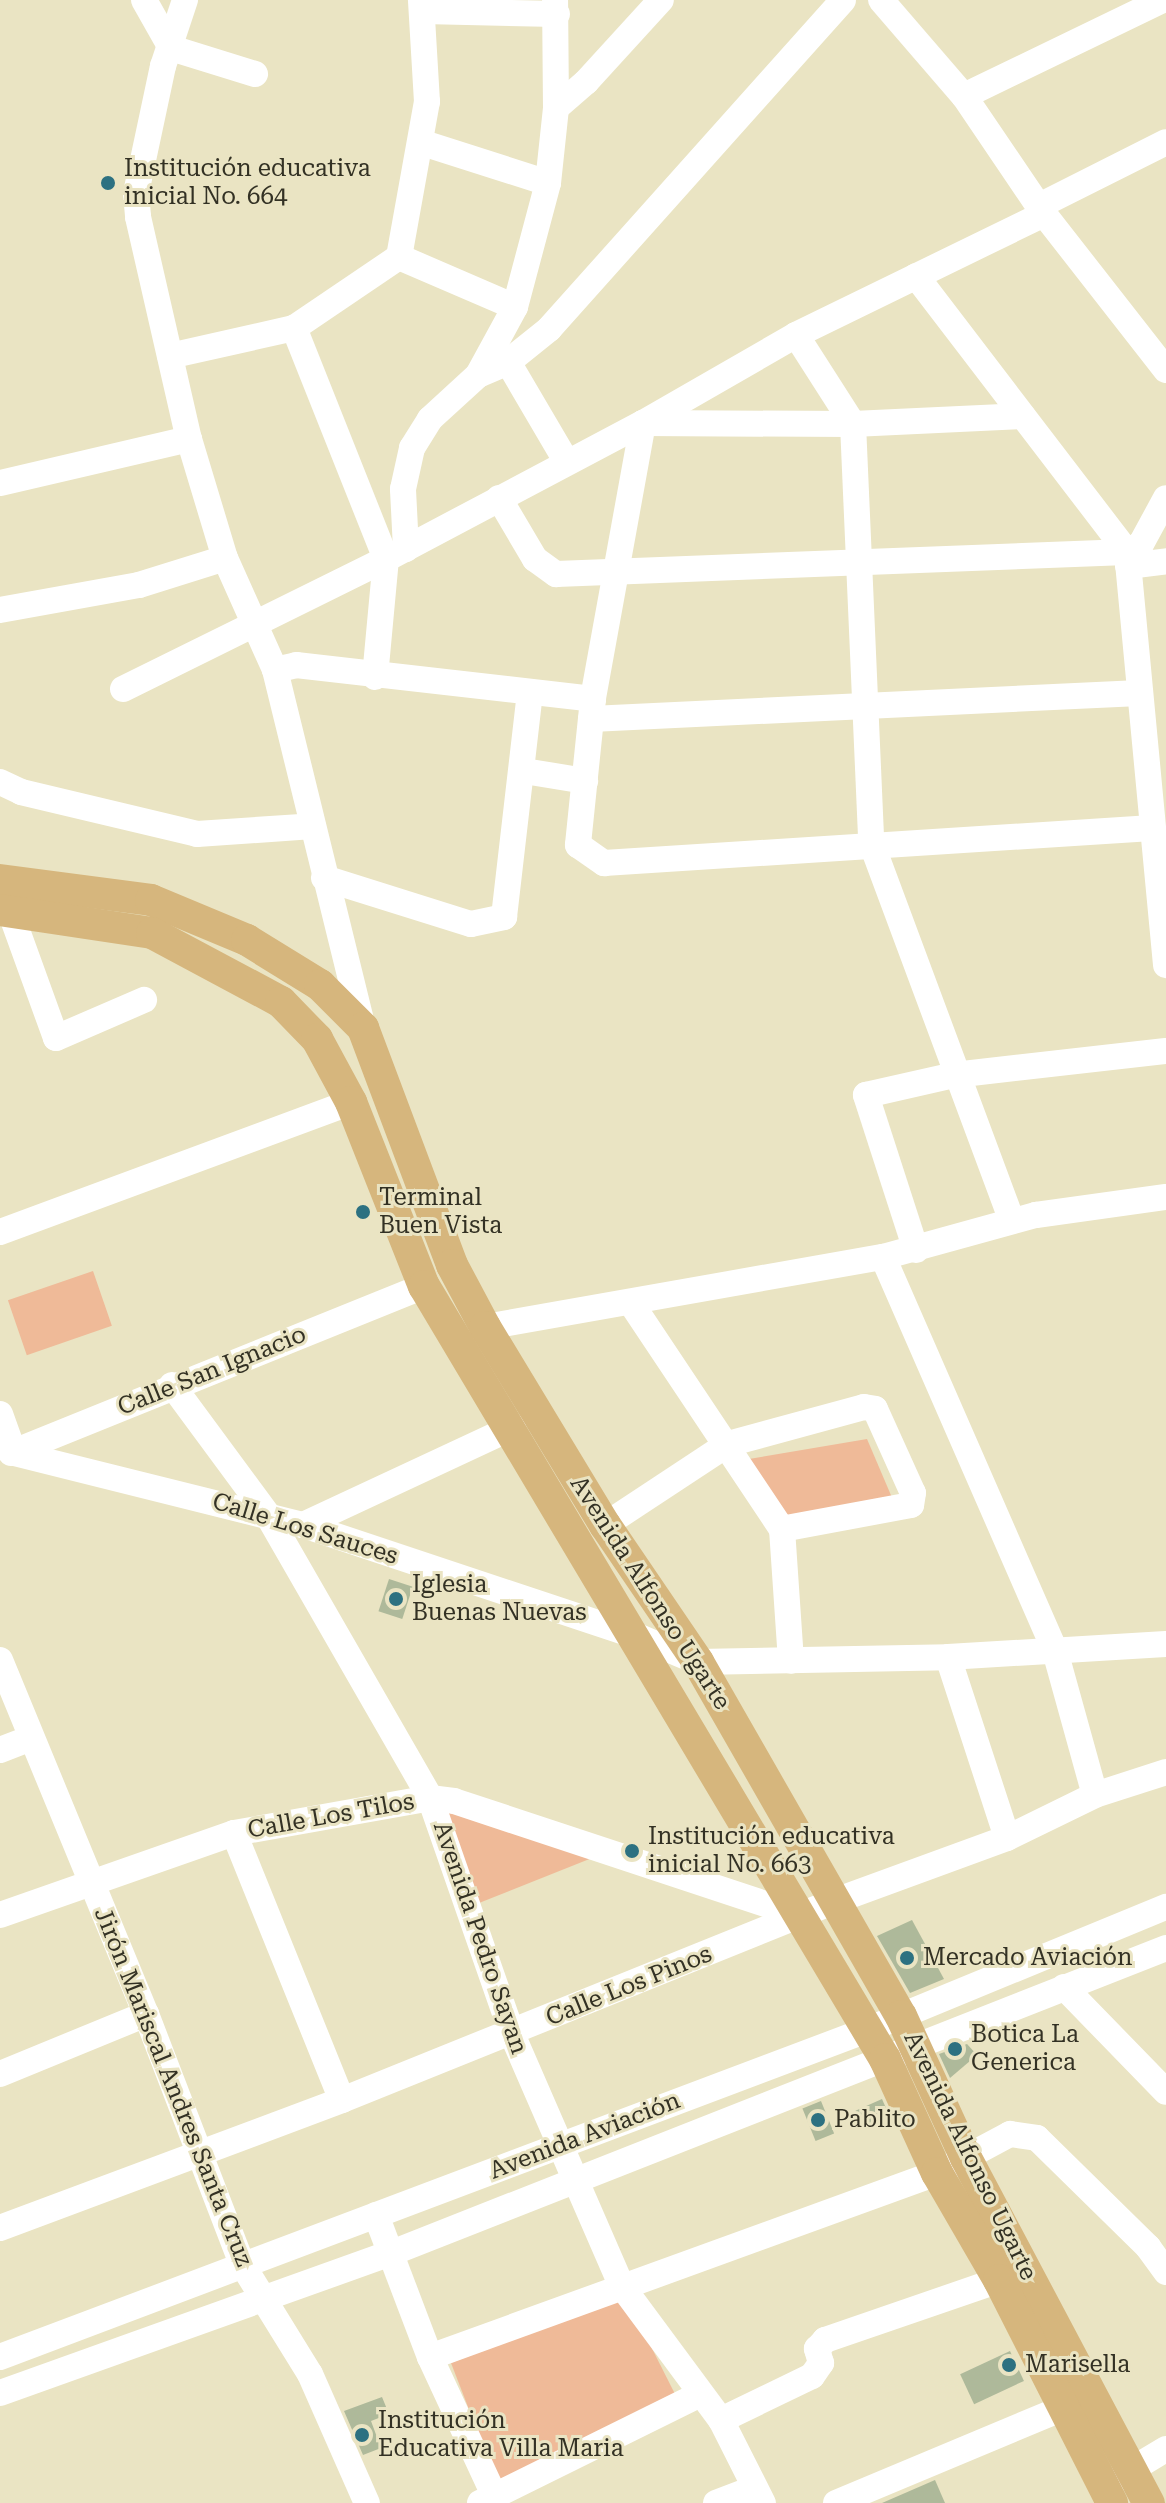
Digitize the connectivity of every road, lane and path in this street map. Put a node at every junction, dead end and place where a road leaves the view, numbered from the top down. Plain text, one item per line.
1 (144, 0) edge
2 (185, 0) edge
3 (661, 0) edge
4 (843, 0) edge
5 (881, 0) edge
6 (1163, 0) edge
7 (422, 6) edge
8 (556, 7) edge
9 (171, 48) junction
10 (255, 74) dead end
11 (964, 96) junction
12 (556, 108) junction
13 (1166, 142) edge
14 (423, 143) junction
15 (548, 183) junction
16 (1042, 210) junction
17 (399, 257) junction
18 (916, 276) junction
19 (515, 307) junction
20 (294, 328) junction
21 (796, 335) junction
22 (170, 356) junction
23 (508, 362) junction
24 (1166, 370) edge
25 (478, 375) junction
26 (1023, 416) junction
27 (643, 423) junction
28 (853, 424) junction
29 (189, 439) junction
30 (566, 461) junction
31 (0, 483) edge
32 (499, 498) junction
33 (1166, 498) edge
34 (396, 554) junction
35 (225, 558) junction
36 (1128, 559) junction
37 (1166, 561) edge
38 (859, 562) junction
39 (616, 572) junction
40 (0, 610) edge
41 (254, 622) junction
42 (275, 670) junction
43 (375, 677) junction
44 (123, 689) dead end
45 (530, 693) junction
46 (1149, 706) edge
47 (867, 707) junction
48 (592, 709) junction
49 (524, 771) junction
50 (1158, 776) edge
51 (585, 781) junction
52 (0, 782) edge
53 (313, 826) junction
54 (1152, 828) junction
55 (871, 842) junction
56 (324, 878) junction
57 (0, 880) edge
58 (5, 911) edge
59 (1166, 965) edge
60 (144, 1000) dead end
61 (363, 1028) junction
62 (1166, 1051) edge
63 (954, 1075) junction
64 (351, 1102) junction
65 (1166, 1197) edge
66 (1012, 1221) junction
67 (0, 1232) edge
68 (916, 1250) junction
69 (883, 1257) junction
70 (424, 1286) junction
71 (631, 1303) junction
72 (485, 1327) junction
73 (172, 1385) junction
74 (0, 1414) edge
75 (513, 1427) junction
76 (728, 1444) junction
77 (7, 1455) edge
78 (267, 1514) junction
79 (303, 1525) junction
80 (605, 1525) junction
81 (782, 1529) junction
82 (637, 1636) junction
83 (1055, 1651) junction
84 (1163, 1652) edge
85 (948, 1657) junction
86 (0, 1660) edge
87 (791, 1661) junction
88 (698, 1662) junction
89 (31, 1738) junction
90 (0, 1750) edge
91 (1166, 1772) edge
92 (1095, 1795) junction
93 (430, 1798) junction
94 (234, 1833) junction
95 (1007, 1838) junction
96 (91, 1879) junction
97 (835, 1901) junction
98 (1166, 1907) edge
99 (0, 1915) edge
100 (802, 1916) junction
101 (1166, 1948) edge
102 (1064, 1987) junction
103 (146, 2014) junction
104 (901, 2016) junction
105 (867, 2030) junction
106 (512, 2034) junction
107 (917, 2046) junction
108 (885, 2059) junction
109 (0, 2074) edge
110 (1166, 2092) edge
111 (342, 2100) junction
112 (556, 2146) junction
113 (201, 2153) junction
114 (966, 2158) junction
115 (937, 2173) junction
116 (576, 2182) junction
117 (376, 2215) junction
118 (0, 2228) edge
119 (389, 2254) junction
120 (242, 2264) junction
121 (1166, 2272) edge
122 (999, 2280) junction
123 (621, 2285) junction
124 (261, 2297) junction
125 (0, 2357) edge
126 (430, 2357) junction
127 (0, 2393) edge
128 (699, 2395) junction
129 (1066, 2407) junction
130 (721, 2420) junction
131 (1166, 2449) edge
132 (1115, 2487) edge
133 (758, 2496) edge
134 (487, 2500) edge
135 (367, 2503) edge
136 (716, 2503) edge
137 (836, 2503) edge
138 (1149, 2503) edge

1 - 9 street
2 - 9 street
3 - 12 street
4 - 23 street
5 - 11 street
6 - 11 street
7 - 8 street
7 - 14 street
8 - 12 street
9 - 10 street
9 - 22 street
11 - 16 street
12 - 15 street
13 - 16 street
14 - 15 street
14 - 17 street
15 - 19 street
16 - 18 street
16 - 24 street
17 - 19 street
17 - 20 street
18 - 21 street
18 - 26 street
19 - 25 street
20 - 22 street
20 - 34 street
21 - 27 street
21 - 28 street
22 - 29 street
23 - 25 street
23 - 30 street
25 - 34 street
26 - 28 street
26 - 36 street
27 - 28 street
27 - 30 street
27 - 39 street
28 - 38 street
29 - 31 street
29 - 35 street
30 - 32 street
32 - 34 street
32 - 39 street
33 - 36 street
34 - 41 street
34 - 43 street
35 - 40 street
35 - 41 street
36 - 37 street
36 - 38 street
36 - 46 street
38 - 39 street
38 - 47 street
39 - 48 street
41 - 42 street
41 - 44 street
42 - 43 street
42 - 53 street
43 - 45 street
45 - 48 street
45 - 49 street
46 - 47 street
46 - 50 street
47 - 48 street
47 - 55 street
48 - 51 street
49 - 51 street
49 - 56 street
50 - 54 street
51 - 55 street
52 - 53 street
53 - 56 street
54 - 55 street
54 - 59 street
55 - 63 street
56 - 61 street
57 - 61 main road, Avenida Alfonso Ugarte
58 - 60 street
58 - 64 main road, Avenida Alfonso Ugarte
61 - 72 main road, Avenida Alfonso Ugarte
62 - 63 street
63 - 66 street
63 - 68 street
64 - 67 street
64 - 70 main road, Avenida Alfonso Ugarte
65 - 66 street
66 - 68 street
68 - 69 street
69 - 71 street
69 - 83 street
70 - 73 street, Calle San Ignacio
70 - 75 main road, Avenida Alfonso Ugarte
71 - 72 street
71 - 76 street
72 - 80 main road, Avenida Alfonso Ugarte
73 - 77 street, Calle San Ignacio
73 - 78 street, Avenida Pedro Sayan
74 - 77 street
75 - 79 street
75 - 82 main road, Avenida Alfonso Ugarte
76 - 80 street
76 - 81 street
76 - 81 street
77 - 78 street, Calle Los Sauces
78 - 79 street, Calle Los Sauces
78 - 93 street, Avenida Pedro Sayan
79 - 82 street, Calle Los Sauces
80 - 88 main road, Avenida Alfonso Ugarte
81 - 87 street
82 - 88 street, Calle Los Sauces
82 - 100 main road, Avenida Alfonso Ugarte
83 - 84 street
83 - 85 street
83 - 92 street
85 - 87 street
85 - 95 street
86 - 89 street, Jirón Mariscal Andres Santa Cruz
87 - 88 street
88 - 97 main road, Avenida Alfonso Ugarte
89 - 90 street
89 - 96 street, Jirón Mariscal Andres Santa Cruz
91 - 92 street, Calle Los Pinos
92 - 95 street, Calle Los Pinos
93 - 94 street, Calle Los Tilos
93 - 100 street, Calle Los Tilos
93 - 106 street, Avenida Pedro Sayan
94 - 96 street, Calle Los Tilos
94 - 111 street
95 - 97 street, Calle Los Pinos
96 - 99 street, Calle Los Tilos
96 - 103 street, Jirón Mariscal Andres Santa Cruz
97 - 100 street, Calle Los Pinos
97 - 104 main road, Avenida Alfonso Ugarte
98 - 104 street, Avenida Aviación
100 - 105 main road, Avenida Alfonso Ugarte
100 - 106 street, Calle Los Pinos
101 - 102 street, Avenida Aviación
102 - 107 street, Avenida Aviación
102 - 110 street
103 - 109 street
103 - 113 street, Jirón Mariscal Andres Santa Cruz
104 - 105 street, Avenida Aviación
104 - 107 main road, Avenida Alfonso Ugarte
105 - 108 main road, Avenida Alfonso Ugarte
105 - 112 street, Avenida Aviación
106 - 111 street, Calle Los Pinos
106 - 112 street, Avenida Pedro Sayan
107 - 108 street, Avenida Aviación
107 - 114 main road, Avenida Alfonso Ugarte
108 - 115 main road, Avenida Alfonso Ugarte
108 - 116 street, Avenida Aviación
111 - 113 street, Calle Los Pinos
112 - 116 street, Avenida Pedro Sayan
112 - 117 street, Avenida Aviación
113 - 118 street, Calle Los Pinos
113 - 120 street, Jirón Mariscal Andres Santa Cruz
114 - 115 street
114 - 121 street
114 - 132 main road, Avenida Alfonso Ugarte
115 - 122 main road, Avenida Alfonso Ugarte
115 - 123 street
116 - 119 street, Avenida Aviación
116 - 123 street, Avenida Pedro Sayan
117 - 119 street
117 - 120 street, Avenida Aviación
119 - 124 street, Avenida Aviación
119 - 126 street
120 - 124 street, Jirón Mariscal Andres Santa Cruz
120 - 125 street, Avenida Aviación
122 - 129 main road, Avenida Alfonso Ugarte
122 - 130 street
123 - 126 street
123 - 128 street, Avenida Pedro Sayan
124 - 127 street, Avenida Aviación
124 - 135 street, Jirón Mariscal Andres Santa Cruz
126 - 134 street
128 - 130 street, Avenida Pedro Sayan
128 - 134 street
129 - 132 main road, Avenida Alfonso Ugarte
129 - 137 street
130 - 133 street, Avenida Pedro Sayan
131 - 132 street
132 - 138 main road, Avenida Alfonso Ugarte
133 - 136 street

